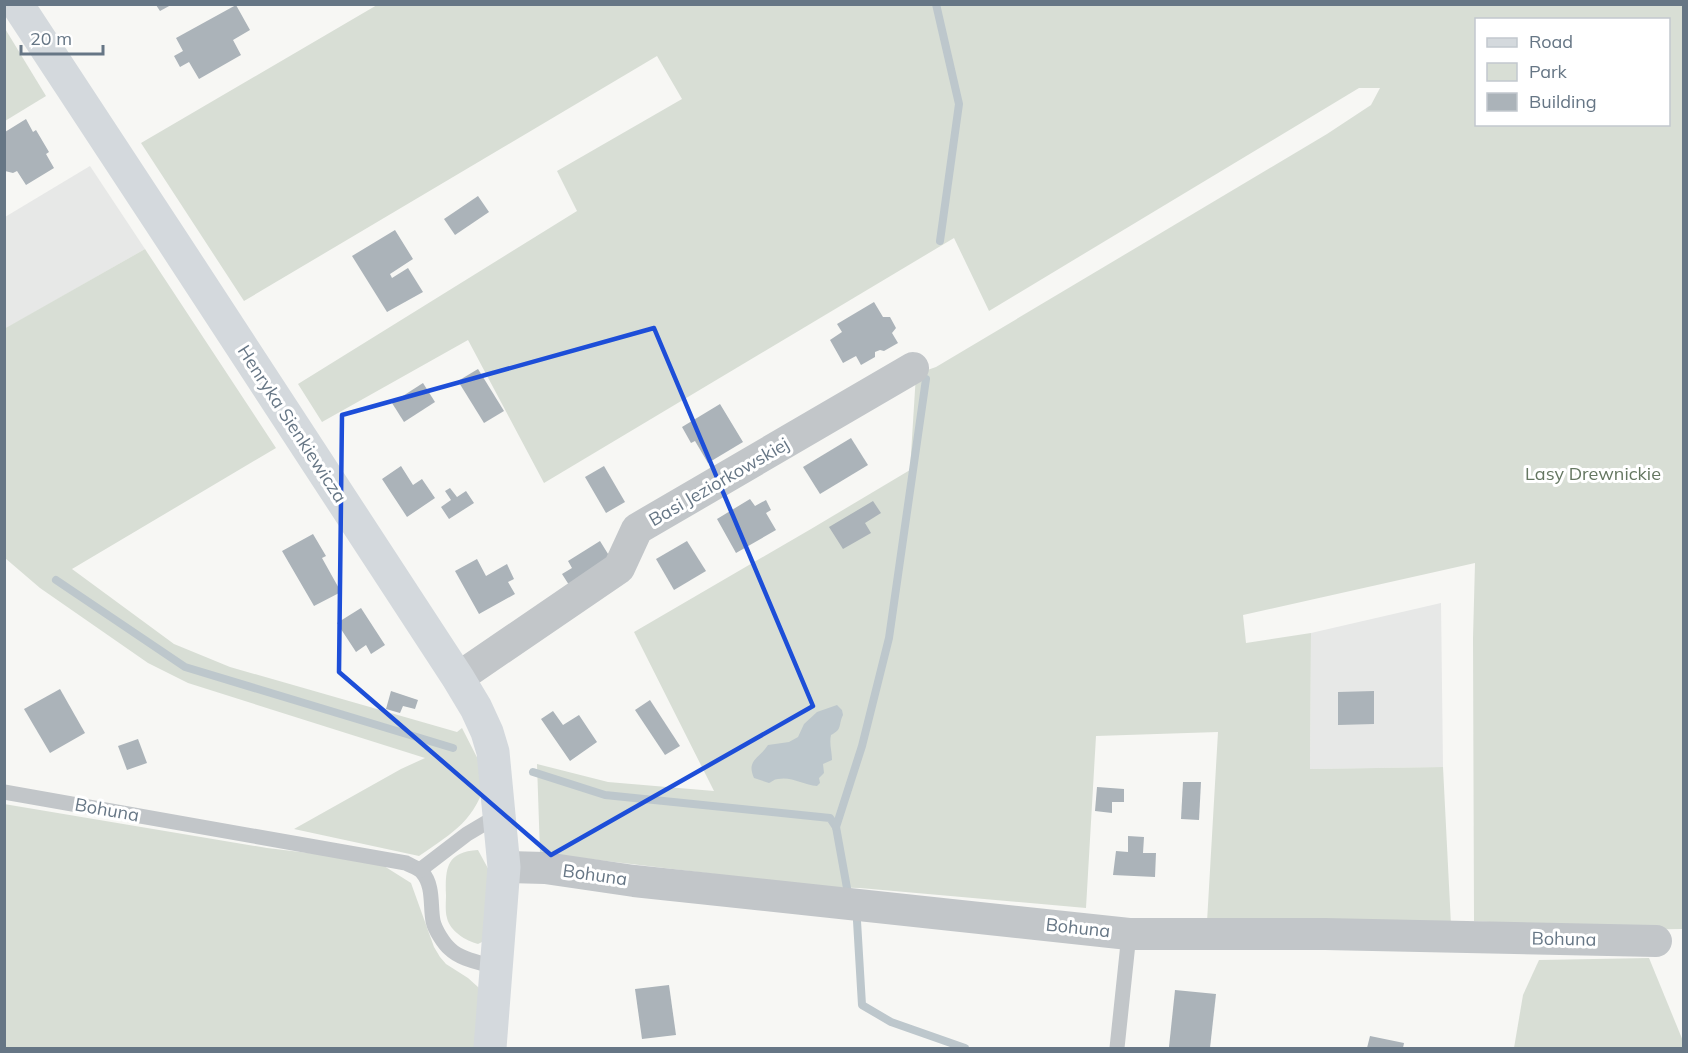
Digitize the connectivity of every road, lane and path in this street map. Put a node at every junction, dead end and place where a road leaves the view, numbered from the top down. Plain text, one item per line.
1 (17, 4) edge
2 (913, 368) dead end
3 (458, 678) junction
4 (4, 792) edge
5 (500, 815) junction
6 (504, 867) junction
7 (420, 870) junction
8 (1129, 934) junction
9 (1656, 941) dead end
10 (498, 968) junction
11 (490, 1048) edge
12 (1117, 1048) edge

1 - 3 street, Henryka Sienkiewicza
2 - 3 street, Basi Jeziorkowskiej
3 - 5 street, Henryka Sienkiewicza
4 - 7 lane, Bohuna
5 - 6 street, Henryka Sienkiewicza
5 - 7 lane
6 - 8 street, Bohuna
6 - 10 street, Henryka Sienkiewicza
7 - 10 lane
8 - 9 street, Bohuna
8 - 12 lane
10 - 11 street, Henryka Sienkiewicza

